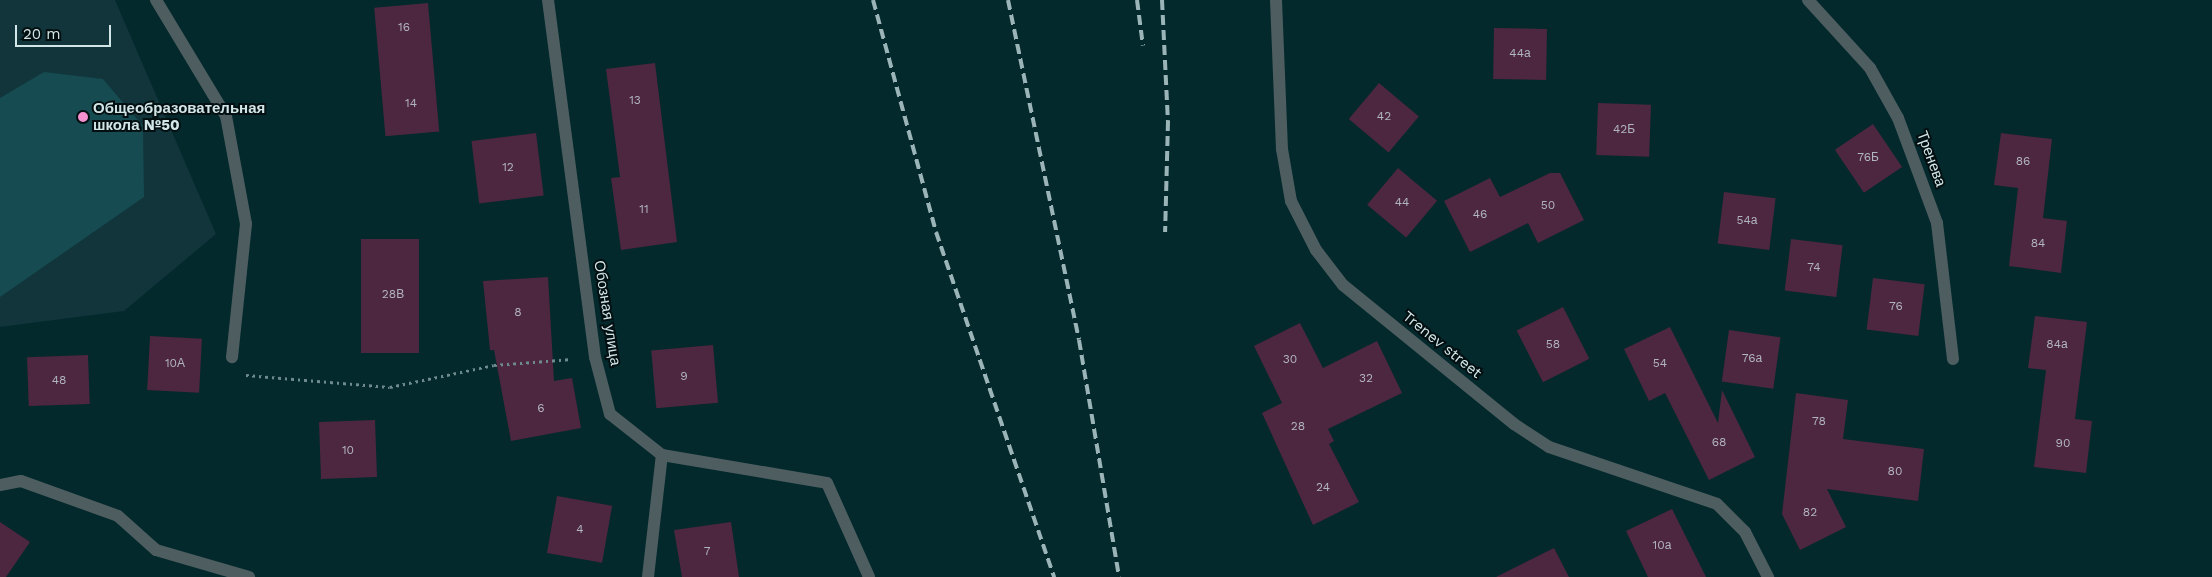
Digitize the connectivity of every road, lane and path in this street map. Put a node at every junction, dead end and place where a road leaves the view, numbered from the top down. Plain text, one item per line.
1 (156, 0) edge
2 (548, 0) edge
3 (1276, 0) edge
4 (1808, 0) edge
5 (232, 357) joint
6 (595, 357) junction
7 (1953, 359) dead end
8 (662, 455) junction
9 (0, 485) edge
10 (249, 577) edge
11 (648, 577) edge
12 (869, 577) edge
13 (1768, 577) edge

1 - 5 street
2 - 6 street, Обозная улица
3 - 13 street, Trenev street
4 - 7 street, Тренева
5 - 6 path
6 - 8 street, Обозная улица
8 - 11 street
8 - 12 street, Обозная улица
9 - 10 street

